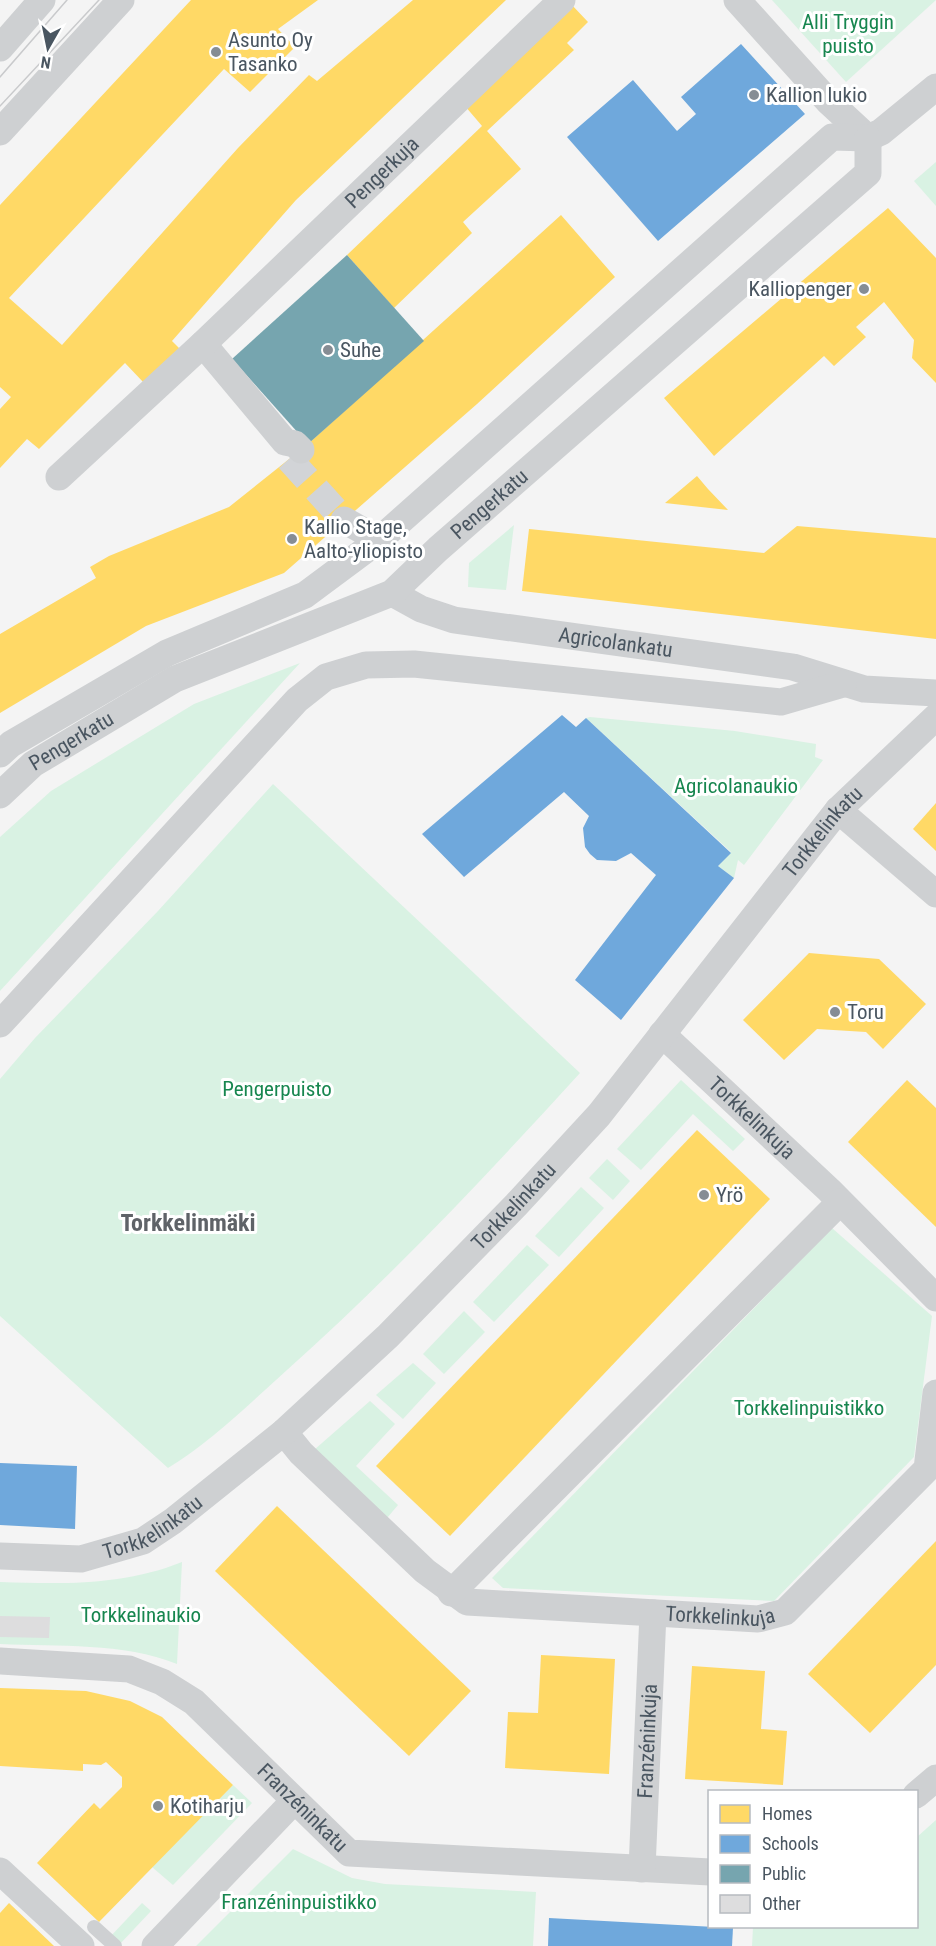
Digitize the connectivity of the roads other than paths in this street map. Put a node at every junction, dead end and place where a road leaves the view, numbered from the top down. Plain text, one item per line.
1 (42, 0) edge
2 (121, 0) edge
3 (562, 0) edge
4 (738, 0) edge
5 (0, 48) edge
6 (936, 87) edge
7 (0, 132) edge
8 (868, 138) junction
9 (203, 344) junction
10 (292, 451) tunnel mouth
11 (59, 477) dead end
12 (350, 515) tunnel mouth
13 (379, 540) junction
14 (392, 593) junction
15 (843, 684) junction
16 (936, 693) edge
17 (936, 717) edge
18 (0, 754) edge
19 (0, 795) edge
20 (838, 810) junction
21 (936, 894) edge
22 (0, 1024) edge
23 (662, 1034) junction
24 (840, 1202) junction
25 (936, 1298) edge
26 (936, 1393) edge
27 (284, 1432) junction
28 (0, 1556) edge
29 (459, 1598) junction
30 (653, 1613) junction
31 (0, 1661) edge
32 (936, 1778) edge
33 (918, 1793) edge
34 (293, 1802) junction
35 (642, 1869) junction
36 (0, 1871) edge
37 (708, 1872) edge
38 (88, 1936) edge
39 (115, 1946) edge
40 (155, 1946) edge

1 - 5 street
2 - 7 street
3 - 9 street, Pengerkuja
4 - 8 street
6 - 8 street
8 - 13 street, Pengerkatu
8 - 14 street, Pengerkatu
9 - 10 street
9 - 11 street, Pengerkuja
12 - 13 street
13 - 18 street, Pengerkatu
14 - 15 street, Agricolankatu
14 - 19 street, Pengerkatu
15 - 16 street, Agricolankatu
15 - 22 street, Agricolankatu
17 - 20 street, Torkkelinkatu
20 - 21 street
20 - 23 street, Torkkelinkatu
23 - 24 street, Torkkelinkuja
23 - 27 street, Torkkelinkatu
24 - 25 street, Torkkelinkuja
24 - 29 street
26 - 30 street, Torkkelinkuja
27 - 28 street, Torkkelinkatu
27 - 29 street
29 - 30 street, Torkkelinkuja
30 - 35 street, Franzéninkuja
31 - 34 street, Franzéninkatu
32 - 33 street
34 - 35 street, Franzéninkatu
34 - 40 street
35 - 37 street, Franzéninkatu
36 - 38 street
38 - 39 lane

